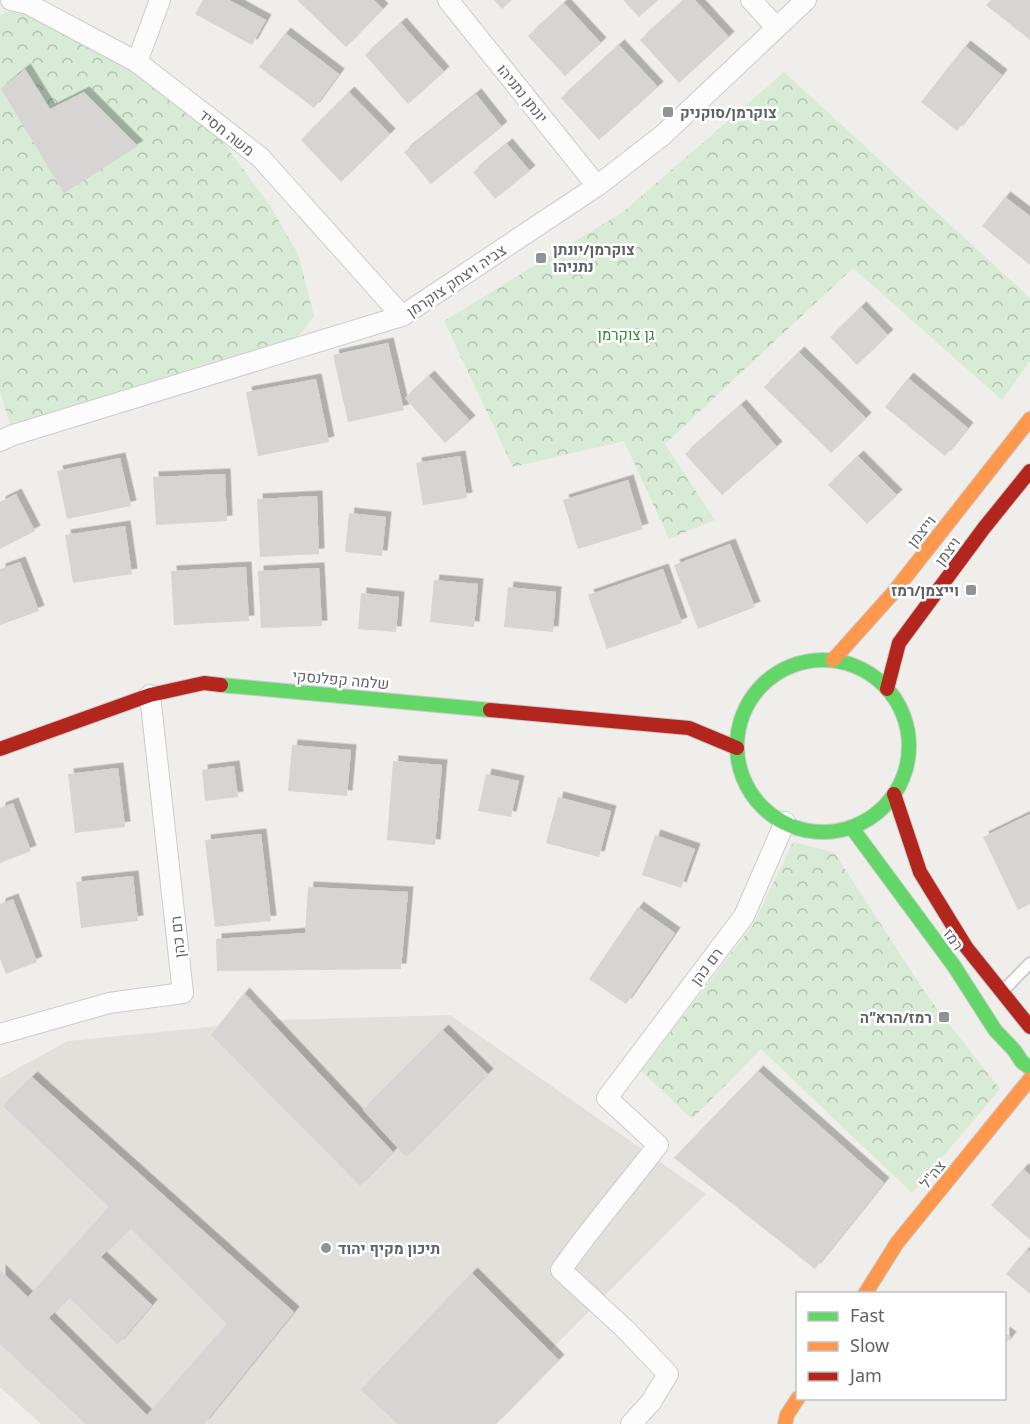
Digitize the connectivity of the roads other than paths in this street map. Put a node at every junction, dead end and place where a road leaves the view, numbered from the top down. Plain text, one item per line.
1 (11, 0) edge
2 (160, 0) edge
3 (448, 0) edge
4 (751, 0) edge
5 (806, 0) edge
6 (776, 27) junction
7 (137, 62) junction
8 (597, 186) junction
9 (402, 316) junction
10 (1030, 419) edge
11 (0, 441) edge
12 (1029, 476) edge
13 (833, 660) junction
14 (887, 688) junction
15 (150, 695) junction
16 (710, 722) dead end
17 (688, 728) junction
18 (737, 748) junction
19 (0, 749) edge
20 (894, 794) junction
21 (785, 822) junction
22 (852, 828) junction
23 (1030, 963) edge
24 (1002, 992) junction
25 (1030, 1027) edge
26 (0, 1034) edge
27 (1030, 1068) edge
28 (1030, 1079) edge
29 (866, 1292) edge
30 (797, 1400) edge
31 (630, 1424) edge
32 (785, 1424) edge

1 - 7 street, משה חסיד
2 - 7 street
3 - 8 street, יונתן נתניהו
4 - 6 street
5 - 6 street, צביה ויצחק צוקרמן
6 - 8 street, צביה ויצחק צוקרמן
7 - 9 street, משה חסיד
8 - 9 street, צביה ויצחק צוקרמן
9 - 11 street, צביה ויצחק צוקרמן
10 - 13 street, וייצמן
12 - 14 street, ויצמן
13 - 14 street
13 - 18 street
14 - 20 street
15 - 17 street, שלמה קפלנסקי
15 - 19 street, שלמה קפלנסקי
15 - 26 street, רם כהן
16 - 17 street
17 - 18 street
18 - 21 street
20 - 22 street
20 - 24 street, רמז
21 - 22 street
21 - 31 street, רם כהן
22 - 27 street, רמז
23 - 24 lane
24 - 25 street, רמז
28 - 29 street, צה"ל
30 - 32 street

